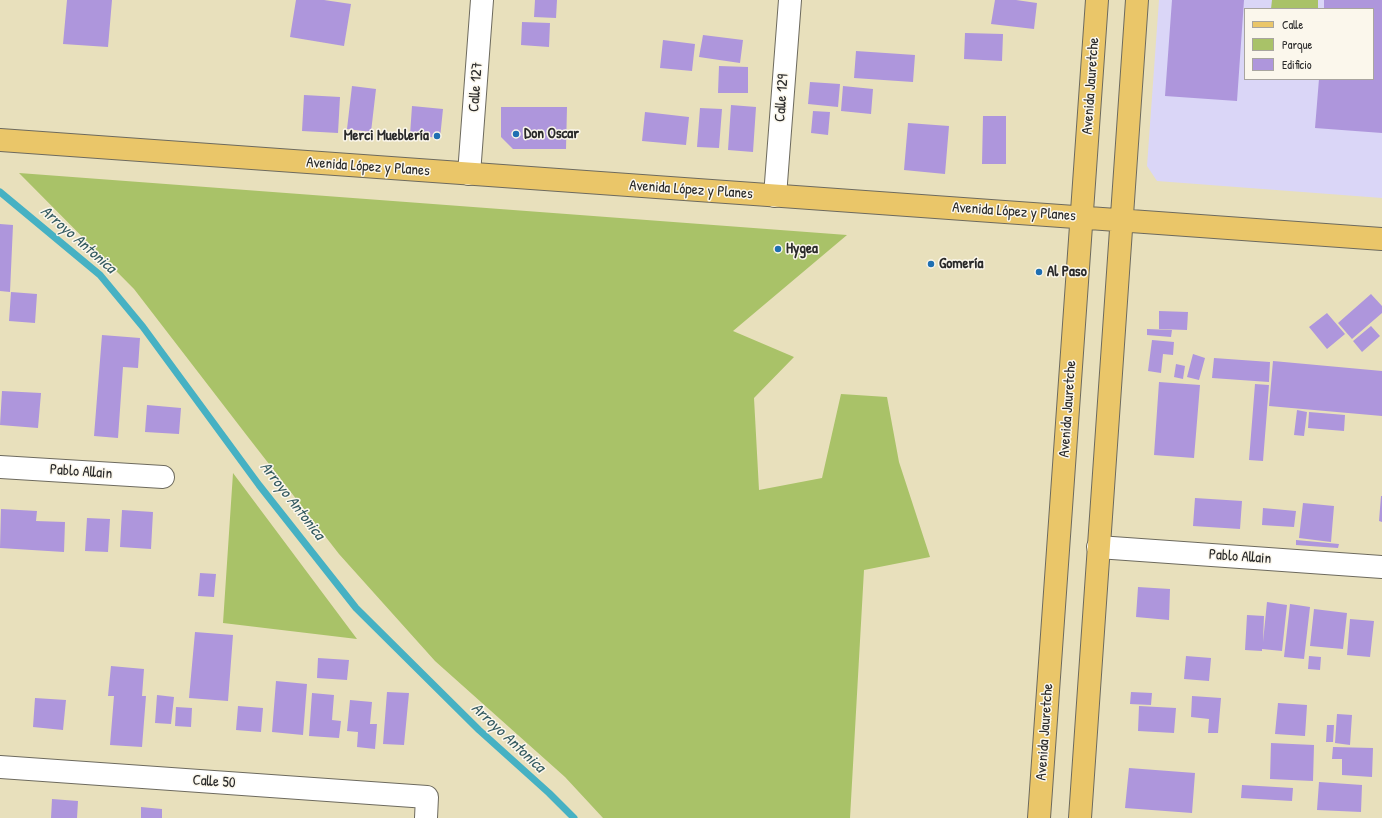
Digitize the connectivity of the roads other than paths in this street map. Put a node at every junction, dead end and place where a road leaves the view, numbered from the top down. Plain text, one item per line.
1 (482, 0) edge
2 (790, 0) edge
3 (1097, 0) edge
4 (1137, 0) edge
5 (0, 140) edge
6 (469, 174) junction
7 (775, 196) junction
8 (1082, 217) junction
9 (1121, 221) junction
10 (1382, 239) edge
11 (0, 467) edge
12 (163, 477) dead end
13 (1098, 547) junction
14 (1382, 567) edge
15 (0, 767) edge
16 (426, 808) edge
17 (1039, 818) edge
18 (1080, 818) edge

1 - 6 street, Calle 127
2 - 7 street, Calle 129
3 - 8 main road, Avenida Jauretche
4 - 9 main road
5 - 6 main road, Avenida López y Planes
6 - 7 main road, Avenida López y Planes
7 - 8 main road, Avenida López y Planes
8 - 9 main road, Avenida López y Planes
8 - 17 main road, Avenida Jauretche
9 - 10 main road, Avenida López y Planes
9 - 13 main road
11 - 12 street, Pablo Allain
13 - 14 street, Pablo Allain
13 - 18 main road
15 - 16 street, Calle 50

